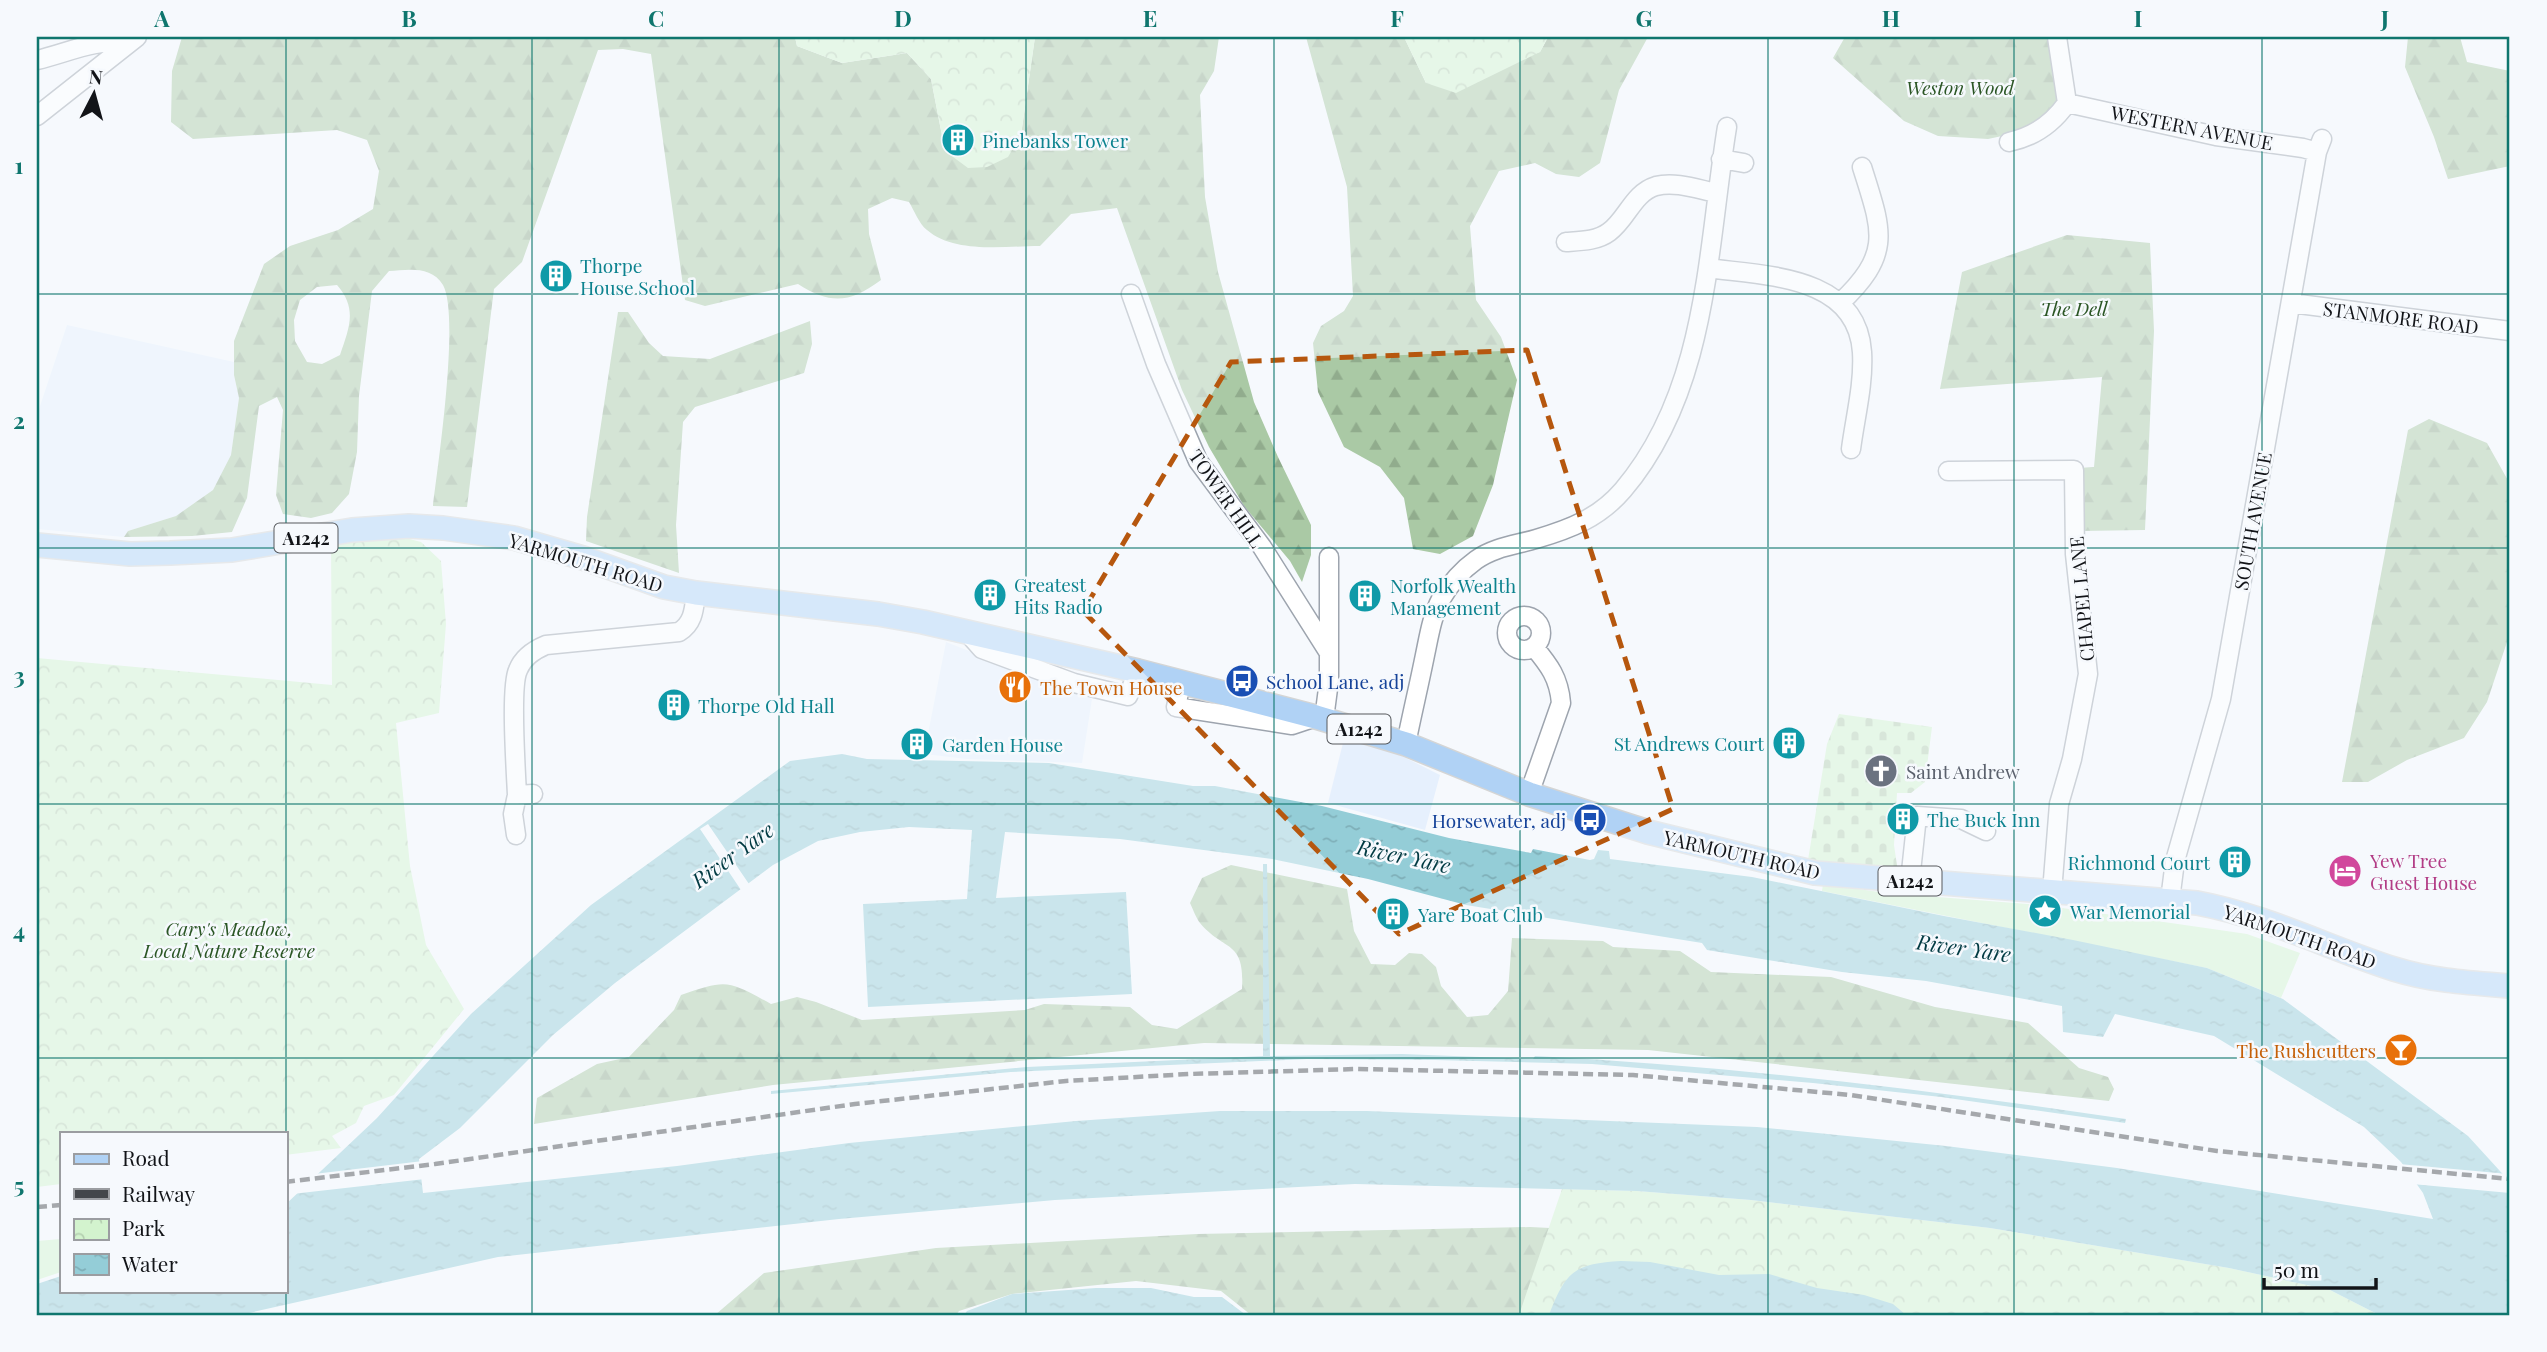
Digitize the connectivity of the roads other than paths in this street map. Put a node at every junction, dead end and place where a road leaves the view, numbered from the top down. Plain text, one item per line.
1 (2057, 37) edge
2 (132, 40) edge
3 (62, 54) junction
4 (37, 60) edge
5 (93, 69) junction
6 (2067, 103) junction
7 (37, 116) edge
8 (1727, 127) dead end
9 (2009, 142) dead end
10 (2320, 146) joint
11 (1721, 159) junction
12 (1744, 163) dead end
13 (1862, 167) dead end
14 (1716, 193) junction
15 (1566, 242) dead end
16 (1708, 268) junction
17 (1131, 294) dead end
18 (1840, 303) junction
19 (2291, 303) junction
20 (2510, 331) edge
21 (1851, 449) dead end
22 (1948, 471) dead end
23 (37, 545) edge
24 (1329, 557) dead end
25 (696, 593) junction
26 (1534, 647) dead end
27 (1329, 653) junction
28 (1320, 718) junction
29 (1406, 744) junction
30 (1529, 794) junction
31 (1986, 831) dead end
32 (516, 835) dead end
33 (1910, 881) junction
34 (2052, 892) junction
35 (2170, 900) junction
36 (2510, 986) edge

1 - 6 street
2 - 3 street
2 - 5 street
3 - 4 street
3 - 5 street
5 - 7 street
6 - 9 street
6 - 10 street, WESTERN AVENUE
8 - 11 street
10 - 19 street, SOUTH AVENUE
11 - 12 street
11 - 14 street
13 - 18 street
14 - 15 street
14 - 16 street
16 - 18 street
16 - 29 street
17 - 27 street, TOWER HILL
18 - 21 street
19 - 20 street, STANMORE ROAD
19 - 35 street, SOUTH AVENUE
22 - 34 street, CHAPEL LANE
23 - 25 main road, YARMOUTH ROAD / A1242
24 - 27 street
25 - 28 main road, YARMOUTH ROAD / A1242
25 - 32 street
26 - 30 street
27 - 28 street
28 - 29 main road, YARMOUTH ROAD / A1242
29 - 30 main road, YARMOUTH ROAD / A1242
30 - 33 main road, YARMOUTH ROAD / A1242
31 - 33 street
33 - 34 main road, YARMOUTH ROAD / A1242
34 - 35 main road, YARMOUTH ROAD / A1242
35 - 36 main road, YARMOUTH ROAD / A1242

